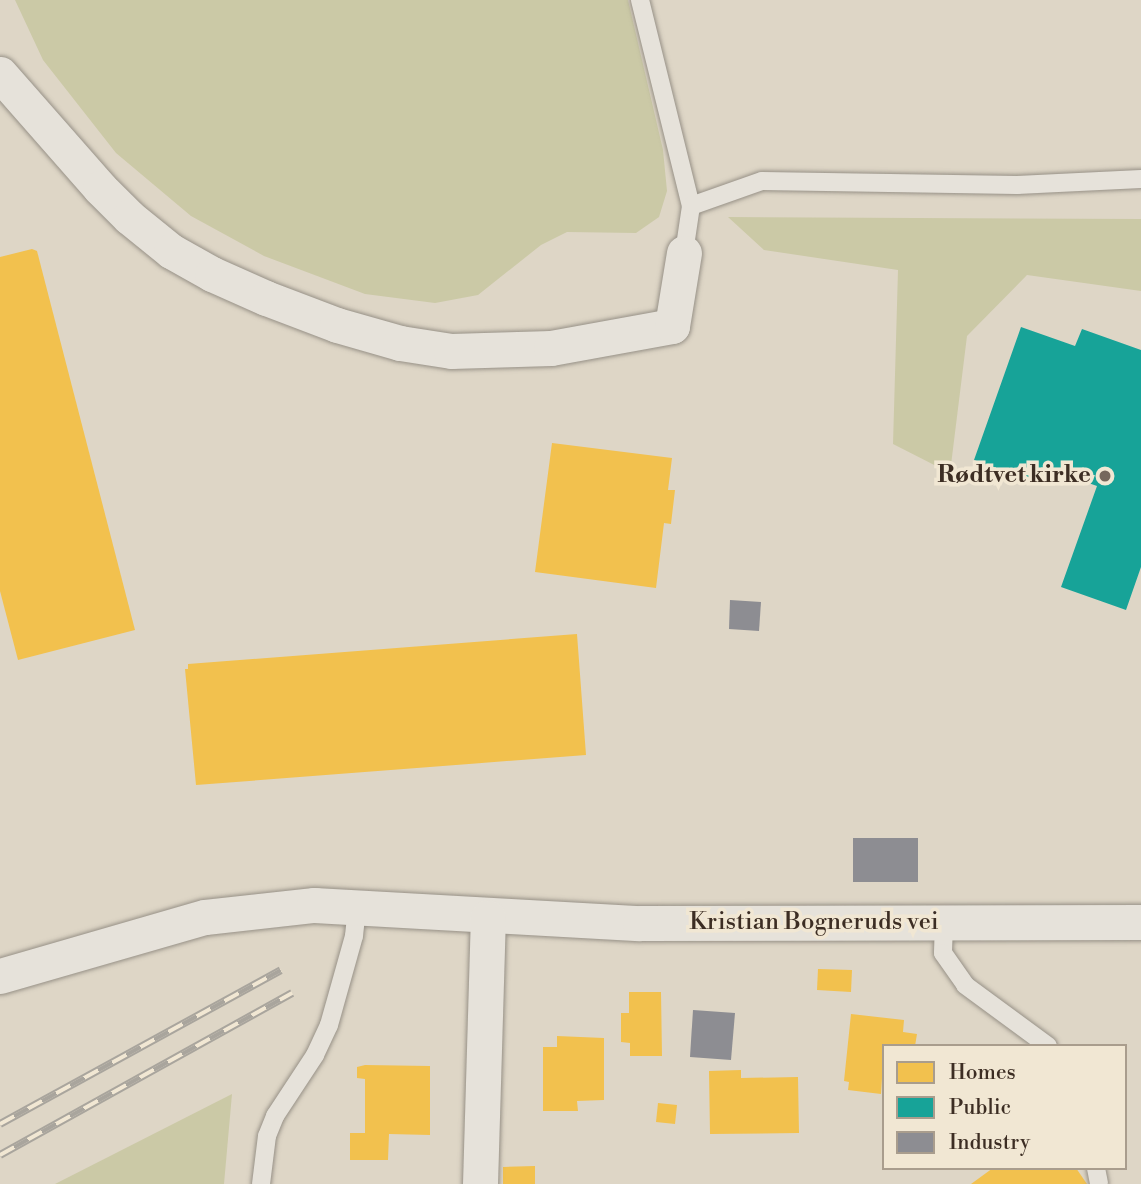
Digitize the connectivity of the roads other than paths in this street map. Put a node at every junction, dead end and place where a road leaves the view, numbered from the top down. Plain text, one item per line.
1 (640, 0) edge
2 (0, 74) edge
3 (1141, 178) edge
4 (691, 206) junction
5 (684, 253) joint
6 (357, 905) junction
7 (488, 916) junction
8 (1141, 922) edge
9 (944, 923) junction
10 (0, 976) edge
11 (1045, 1044) edge
12 (261, 1184) edge
13 (480, 1184) edge

1 - 4 lane
2 - 5 street
3 - 4 lane
4 - 5 lane
6 - 7 street, Kristian Bogneruds vei
6 - 10 street, Kristian Bogneruds vei
6 - 12 lane
7 - 9 street, Kristian Bogneruds vei
7 - 13 street
8 - 9 street, Kristian Bogneruds vei
9 - 11 lane

